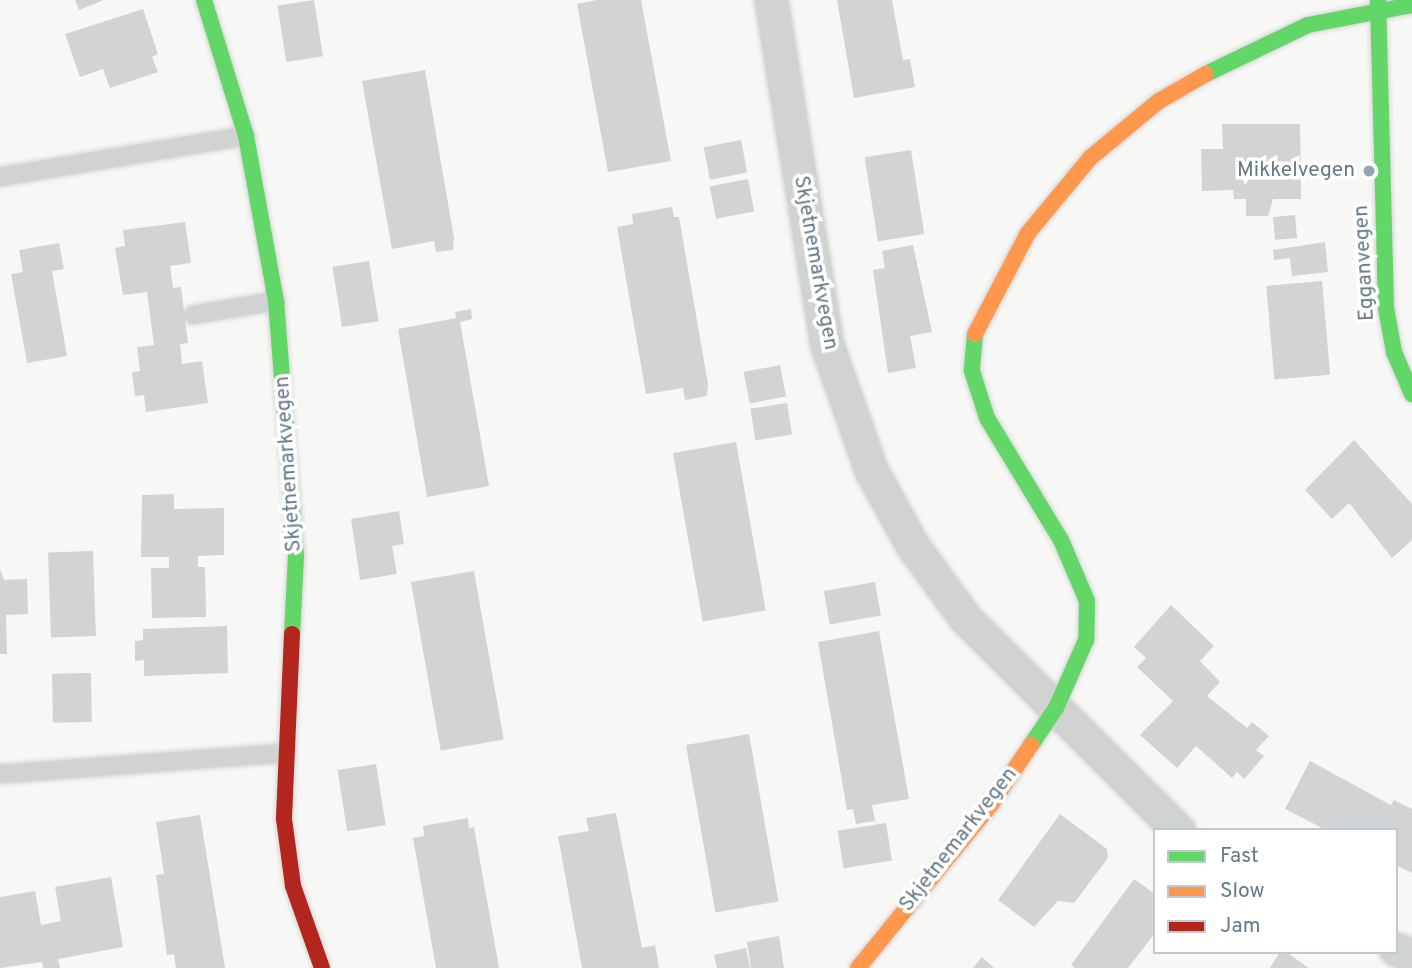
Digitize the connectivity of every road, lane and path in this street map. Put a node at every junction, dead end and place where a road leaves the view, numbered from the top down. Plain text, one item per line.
1 (204, 0) edge
2 (771, 0) edge
3 (1378, 5) edge
4 (1412, 5) edge
5 (246, 136) junction
6 (0, 177) edge
7 (276, 301) junction
8 (193, 315) dead end
9 (1412, 394) edge
10 (1056, 708) junction
11 (286, 753) junction
12 (0, 774) edge
13 (1176, 828) edge
14 (322, 968) edge
15 (858, 968) edge

1 - 5 street, Skjetnemarkvegen
2 - 10 street, Skjetnemarkvegen
3 - 4 street
3 - 9 street, Egganvegen
3 - 10 street
5 - 6 lane
5 - 7 street, Skjetnemarkvegen
7 - 8 lane
7 - 11 street, Skjetnemarkvegen
10 - 13 street, Skjetnemarkvegen
10 - 15 street, Skjetnemarkvegen
11 - 12 lane
11 - 14 street, Skjetnemarkvegen

